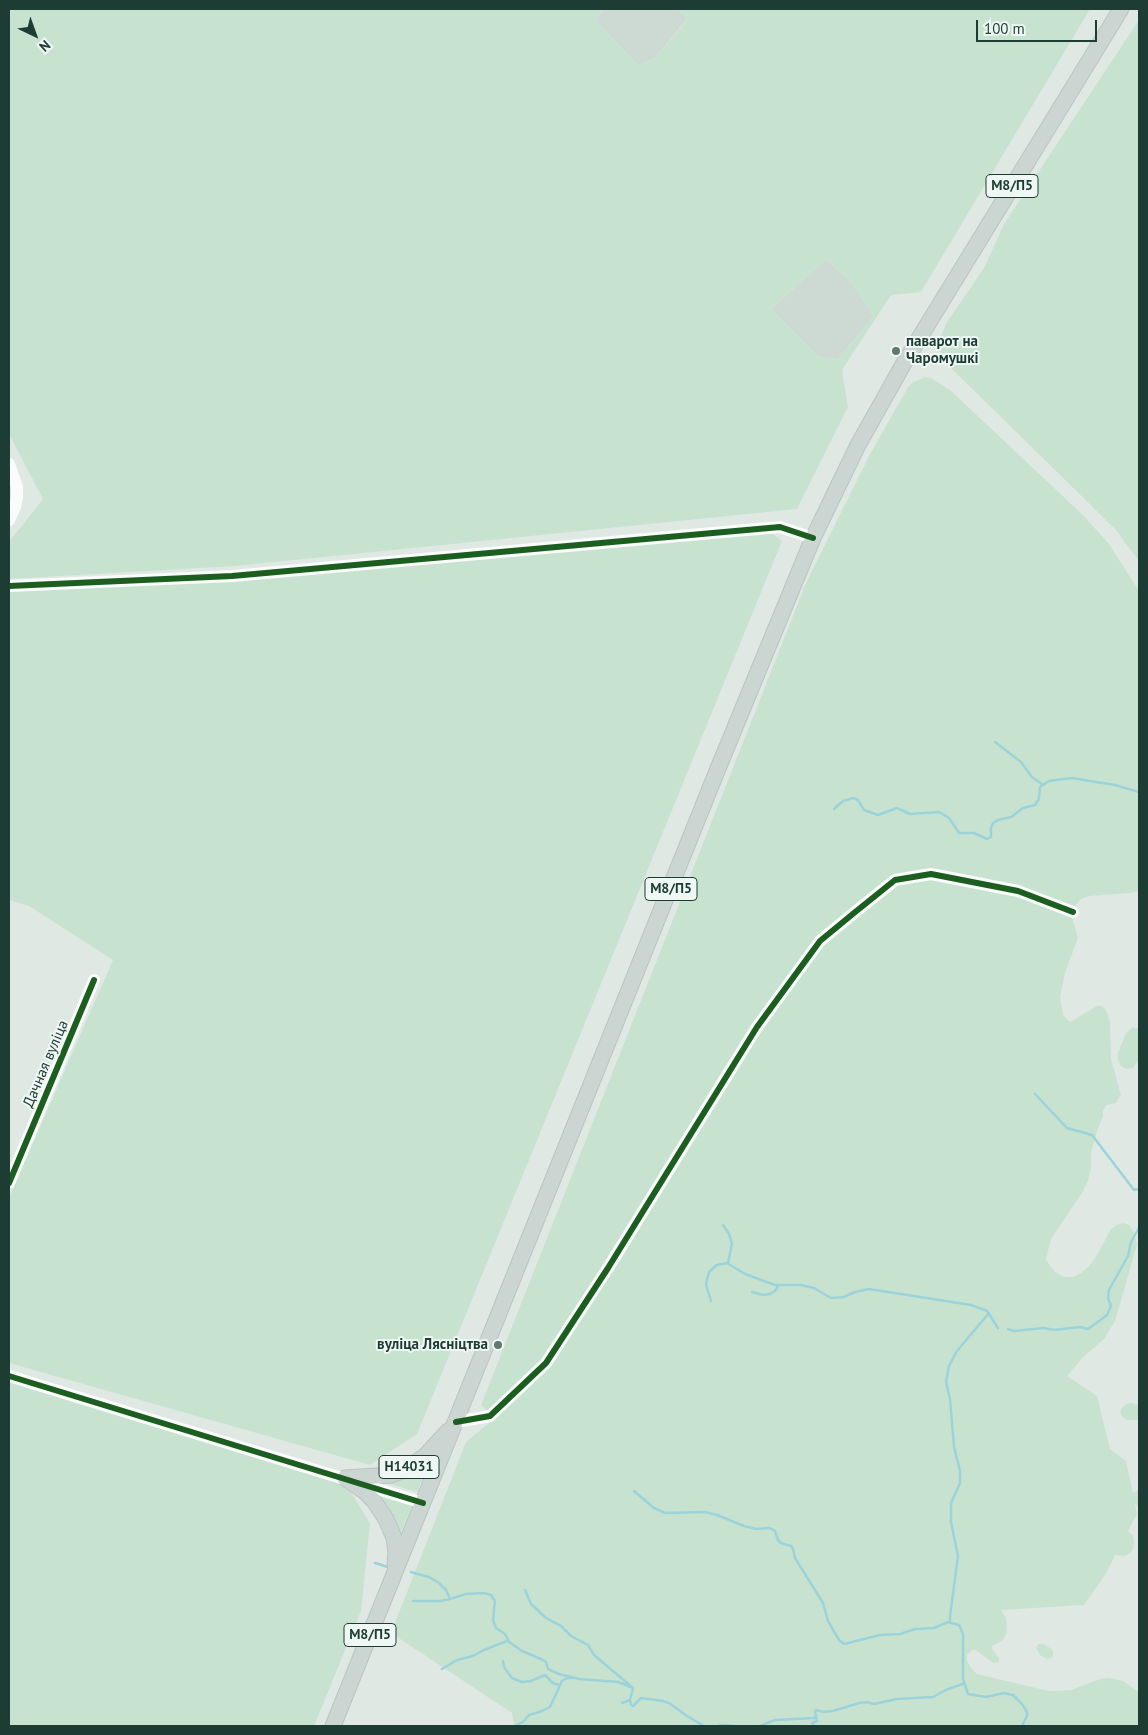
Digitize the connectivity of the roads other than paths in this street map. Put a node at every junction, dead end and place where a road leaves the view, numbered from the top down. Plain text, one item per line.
1 (1121, 9) edge
2 (9, 464) edge
3 (9, 520) edge
4 (813, 538) junction
5 (9, 586) edge
6 (1073, 912) dead end
7 (94, 980) dead end
8 (9, 1184) edge
9 (9, 1376) edge
10 (456, 1422) junction
11 (345, 1478) junction
12 (423, 1503) junction
13 (393, 1576) junction
14 (333, 1726) edge

1 - 4 main road, М8/П5
2 - 3 street
4 - 5 street
4 - 10 main road, М8/П5
6 - 10 street
7 - 8 street, Дачная вуліца
9 - 11 street, Н14031
10 - 11 main road, Н14031
10 - 12 main road, М8/П5
11 - 12 street, Н14031
11 - 13 main road, Н14031
12 - 13 main road, М8/П5
13 - 14 main road, М8/П5

